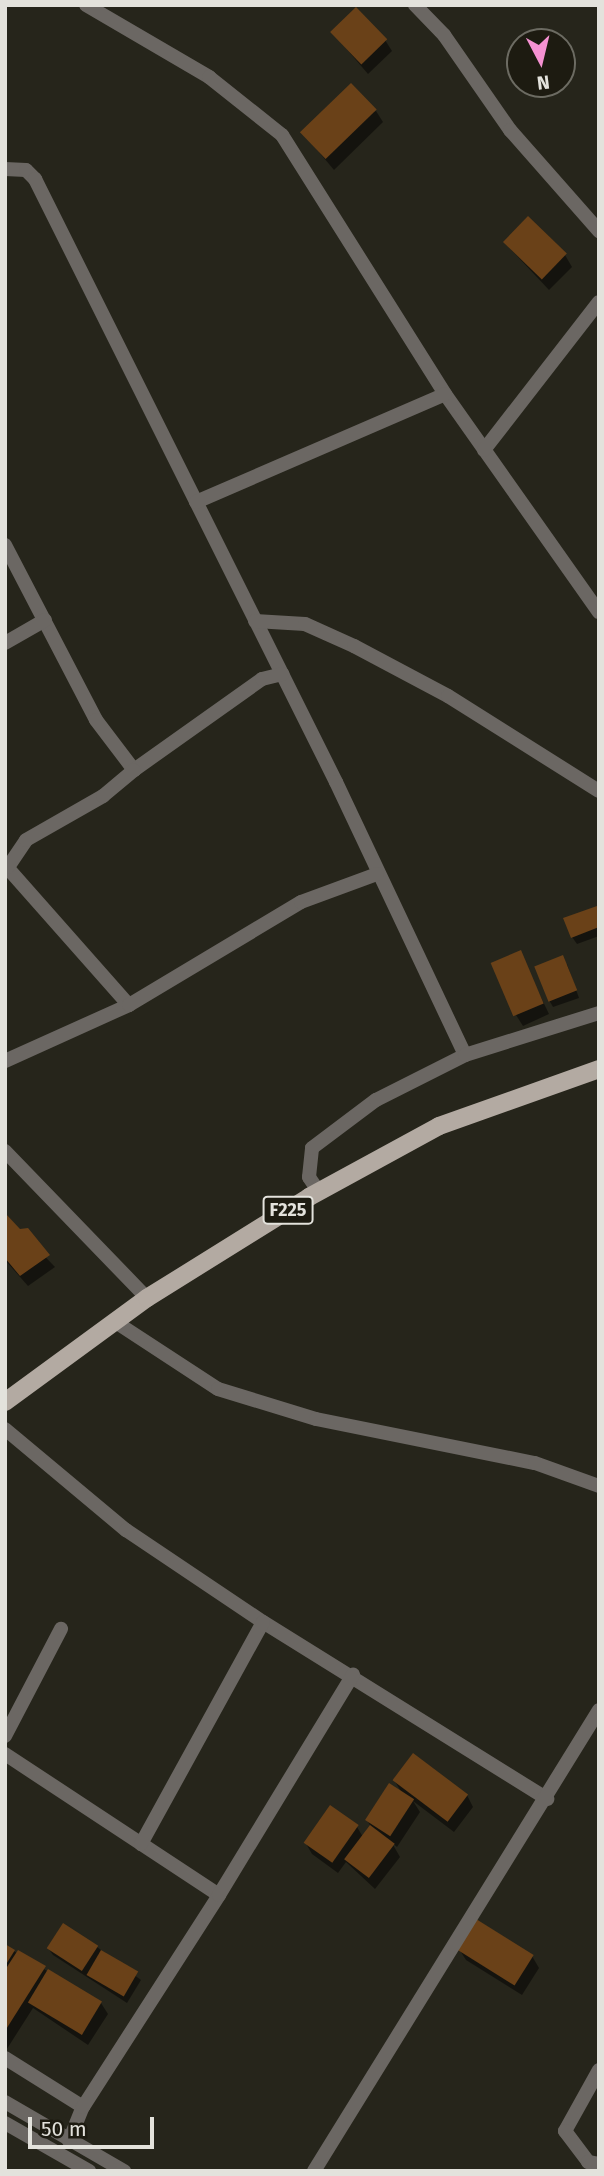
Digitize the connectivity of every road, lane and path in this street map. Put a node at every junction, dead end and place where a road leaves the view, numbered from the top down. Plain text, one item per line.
1 (86, 5) edge
2 (415, 5) edge
3 (5, 169) edge
4 (599, 231) edge
5 (599, 302) edge
6 (445, 394) junction
7 (484, 450) junction
8 (196, 502) junction
9 (5, 545) edge
10 (598, 609) edge
11 (45, 620) junction
12 (255, 621) junction
13 (5, 643) edge
14 (282, 674) junction
15 (134, 770) junction
16 (599, 791) edge
17 (6, 866) edge
18 (377, 874) junction
19 (129, 1005) junction
20 (599, 1013) edge
21 (466, 1055) junction
22 (5, 1061) edge
23 (599, 1069) edge
24 (5, 1151) edge
25 (319, 1192) junction
26 (147, 1298) junction
27 (114, 1321) junction
28 (5, 1402) edge
29 (5, 1429) edge
30 (599, 1486) edge
31 (263, 1622) junction
32 (61, 1629) dead end
33 (353, 1675) junction
34 (599, 1710) edge
35 (5, 1736) edge
36 (5, 1754) edge
37 (547, 1799) junction
38 (141, 1844) junction
39 (219, 1895) junction
40 (5, 2058) edge
41 (599, 2070) edge
42 (5, 2102) edge
43 (83, 2107) junction
44 (5, 2123) edge
45 (69, 2141) junction
46 (599, 2164) edge
47 (89, 2171) edge
48 (124, 2171) edge
49 (314, 2171) edge

1 - 6 street
2 - 4 street
3 - 8 street
5 - 7 street
6 - 7 street
6 - 8 street
7 - 10 street
8 - 12 street
9 - 11 street
11 - 13 street
11 - 15 street
12 - 14 street
12 - 16 street
14 - 15 street
14 - 18 street
15 - 17 street
17 - 19 street
18 - 19 street
18 - 21 street
19 - 22 street
20 - 21 street
21 - 25 street
23 - 25 main road, F225
24 - 26 street
25 - 26 main road, F225
26 - 27 main road, F225
27 - 28 main road, F225
27 - 30 street
29 - 31 street
31 - 33 street
31 - 38 street
32 - 35 street
33 - 37 street
33 - 39 street
34 - 37 street
36 - 38 street
37 - 49 street
38 - 39 street
39 - 43 street
40 - 43 street
41 - 46 street
42 - 45 street
43 - 45 street
44 - 47 street
45 - 48 street

